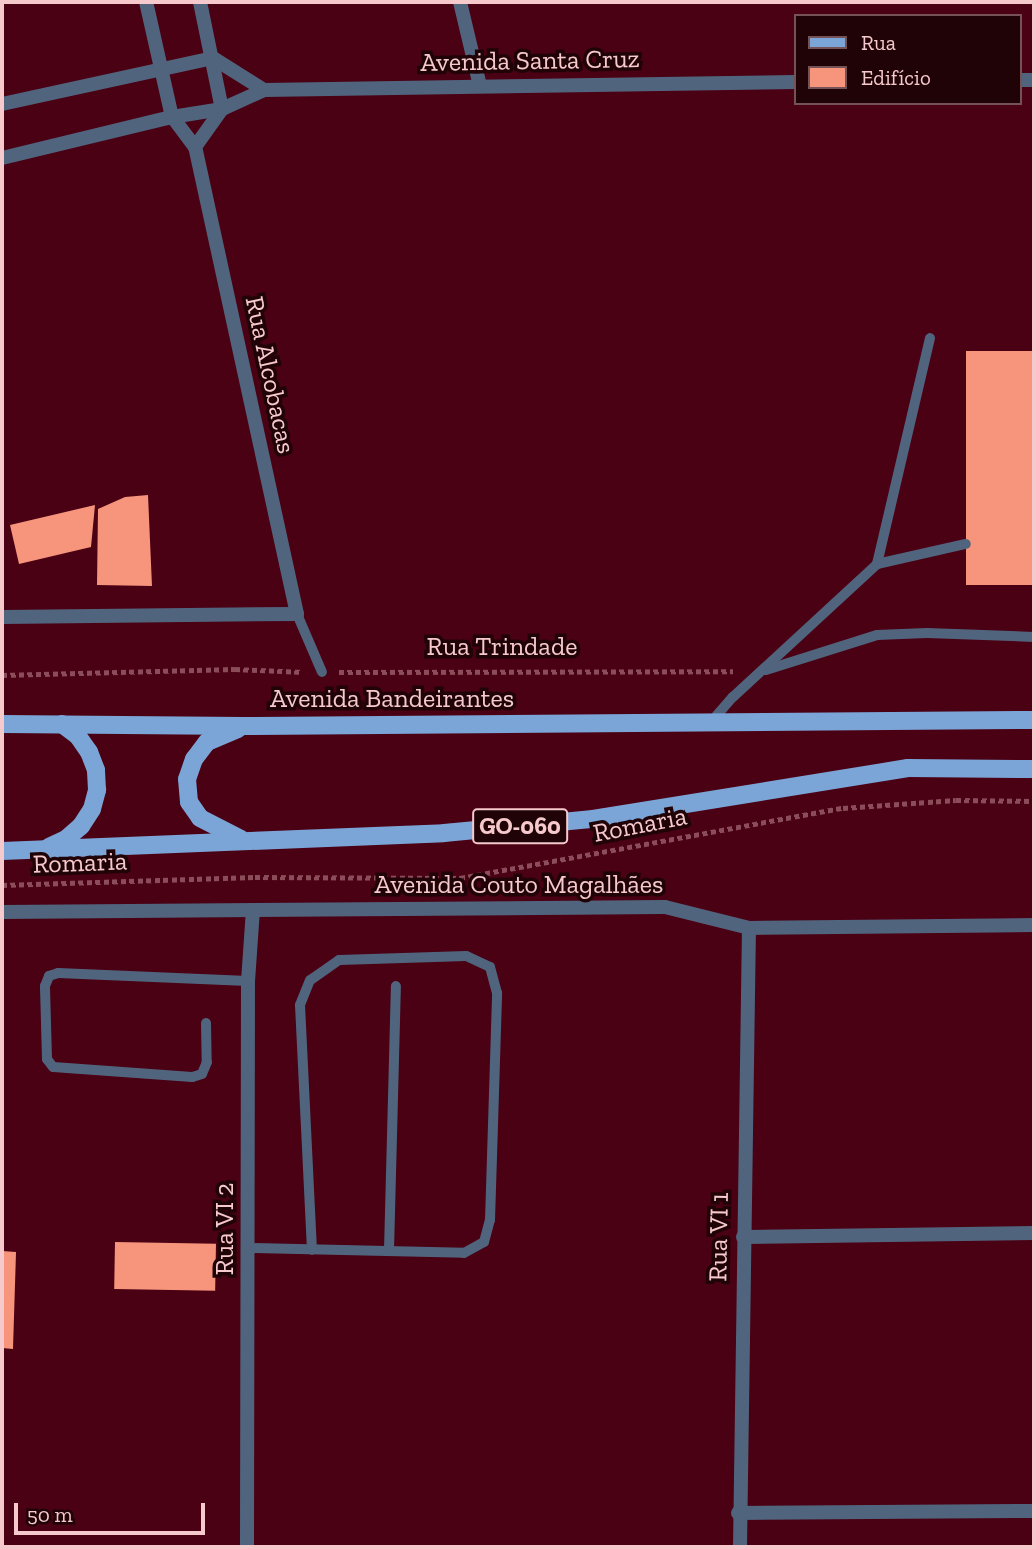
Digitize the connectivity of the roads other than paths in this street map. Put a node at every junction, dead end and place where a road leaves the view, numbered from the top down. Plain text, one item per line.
1 (146, 2) edge
2 (200, 2) edge
3 (460, 2) edge
4 (213, 58) junction
5 (162, 70) junction
6 (794, 82) edge
7 (480, 86) junction
8 (264, 90) junction
9 (2, 104) edge
10 (222, 109) junction
11 (172, 117) junction
12 (195, 147) junction
13 (2, 158) edge
14 (930, 338) dead end
15 (966, 544) dead end
16 (877, 564) junction
17 (297, 614) junction
18 (2, 617) edge
19 (1034, 637) edge
20 (762, 671) junction
21 (322, 673) road end
22 (1034, 720) edge
23 (711, 722) junction
24 (2, 724) edge
25 (62, 724) junction
26 (244, 726) junction
27 (1034, 769) edge
28 (250, 843) junction
29 (46, 849) junction
30 (2, 851) edge
31 (253, 910) junction
32 (2, 912) edge
33 (1034, 925) edge
34 (748, 928) junction
35 (248, 981) junction
36 (396, 986) dead end
37 (206, 1023) dead end
38 (1034, 1233) edge
39 (743, 1237) junction
40 (250, 1248) junction
41 (312, 1250) junction
42 (388, 1250) junction
43 (1034, 1511) edge
44 (738, 1513) junction
45 (247, 1547) edge
46 (740, 1547) edge

1 - 5 street
2 - 4 street
3 - 7 street
4 - 5 street
4 - 8 street
4 - 10 street
5 - 9 street
5 - 11 street
6 - 7 street, Avenida Santa Cruz
7 - 8 street, Avenida Santa Cruz
8 - 10 street, Avenida Santa Cruz
10 - 11 street, Avenida Santa Cruz
10 - 12 street
11 - 12 street, Rua Alcobacas
11 - 13 street, Avenida Santa Cruz
12 - 17 street, Rua Alcobacas
14 - 16 lane
15 - 16 lane
16 - 20 lane
17 - 18 street
17 - 21 lane
19 - 20 lane
20 - 23 lane
22 - 23 main road
23 - 26 main road, Avenida Bandeirantes
24 - 25 main road, Avenida Bandeirantes
25 - 26 main road, Avenida Bandeirantes
25 - 29 main road
26 - 28 main road
27 - 28 main road, GO-060 / GO-060
28 - 29 main road, GO-060 / GO-060
29 - 30 main road, GO-060 / GO-060
31 - 32 street, Avenida Couto Magalhães
31 - 34 street, Avenida Couto Magalhães
31 - 35 street, Rua VI 2
33 - 34 street, Avenida Couto Magalhães
34 - 39 street, Rua VI 1
35 - 37 lane
35 - 40 street, Rua VI 2
36 - 42 lane
38 - 39 street
39 - 44 street, Rua VI 1
40 - 41 lane
40 - 45 street, Rua VI 2
41 - 42 lane
41 - 42 lane
43 - 44 street
44 - 46 street, Rua VI 1

